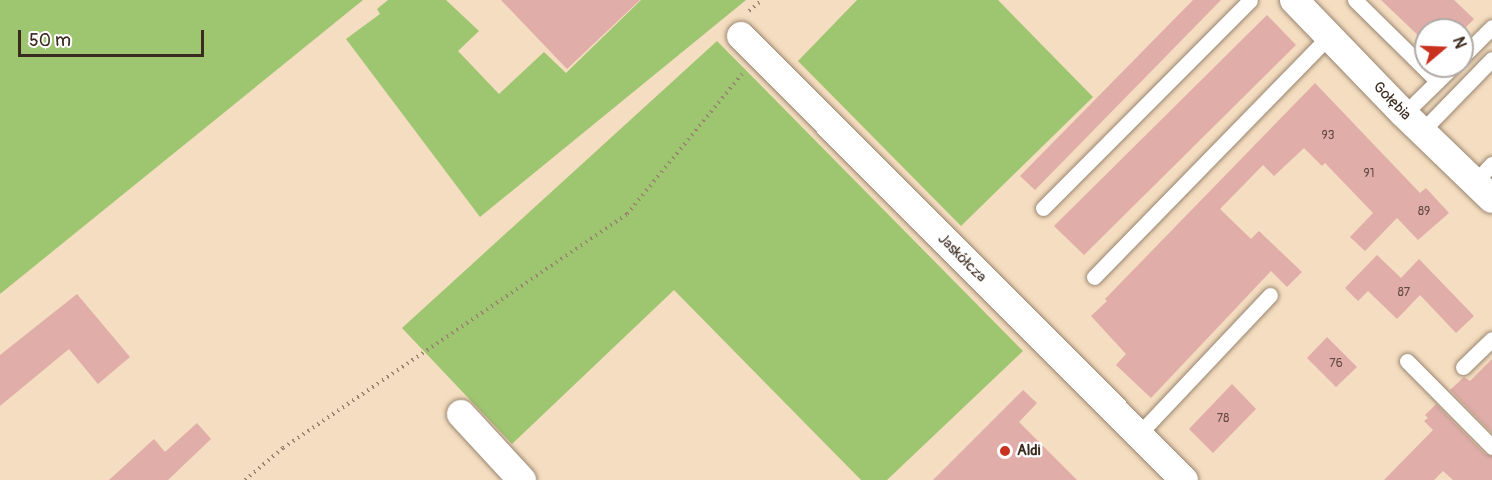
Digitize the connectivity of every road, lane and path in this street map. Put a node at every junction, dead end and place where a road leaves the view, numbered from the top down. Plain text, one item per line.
1 (1250, 0) edge
2 (1294, 0) edge
3 (1355, 0) edge
4 (1492, 27) edge
5 (1329, 36) junction
6 (750, 44) joint
7 (1474, 45) edge
8 (1492, 59) edge
9 (1440, 78) edge
10 (1437, 81) junction
11 (1413, 123) junction
12 (1486, 182) edge
13 (1043, 208) dead end
14 (1094, 277) dead end
15 (1270, 295) dead end
16 (1492, 339) edge
17 (1407, 362) dead end
18 (1463, 367) dead end
19 (461, 414) dead end
20 (1139, 434) junction
21 (1492, 447) edge
22 (245, 480) edge
23 (522, 480) edge
24 (1184, 480) edge

1 - 13 lane
2 - 5 street, Gołębia
3 - 10 lane
4 - 7 lane
5 - 11 street, Gołębia
5 - 14 lane
6 - 20 street, Jaskółcza
6 - 22 path
8 - 11 lane
9 - 10 lane
10 - 11 lane
11 - 12 street, Gołębia
15 - 20 lane
16 - 18 lane
17 - 21 lane
19 - 23 street
20 - 24 street, Jaskółcza

